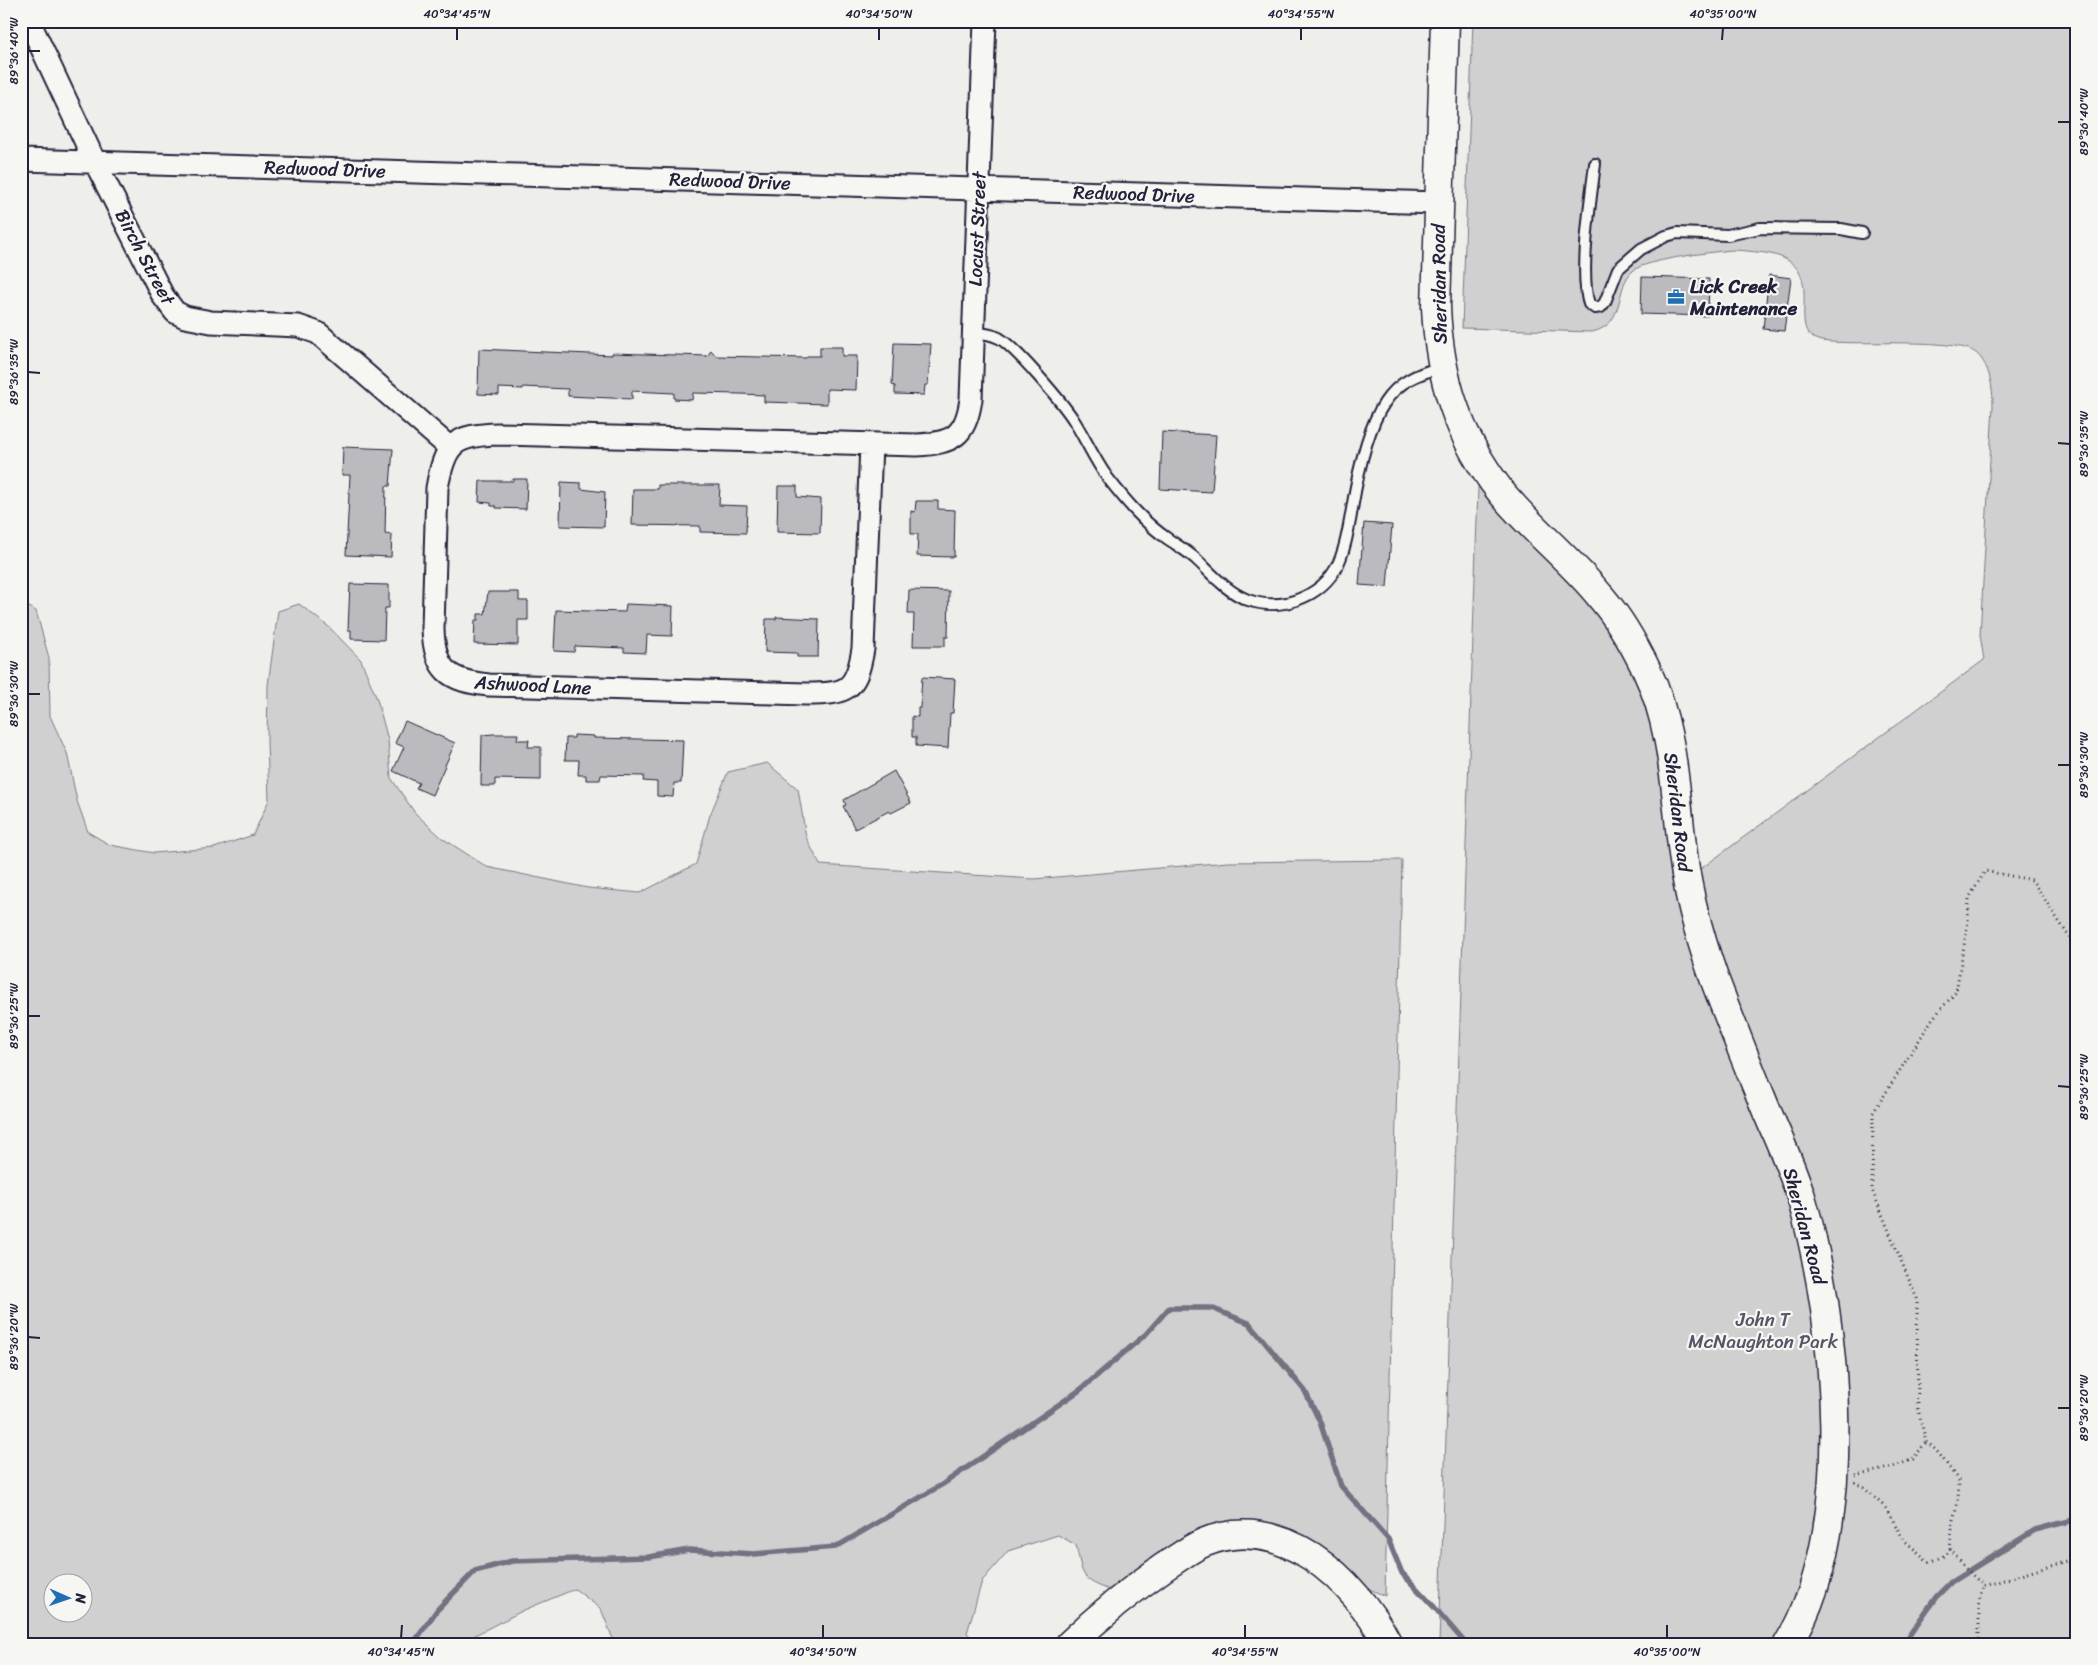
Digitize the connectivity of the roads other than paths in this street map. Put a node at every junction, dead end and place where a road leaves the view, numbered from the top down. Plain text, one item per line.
1 (29, 21) edge
2 (985, 21) edge
3 (1445, 21) edge
4 (21, 160) edge
5 (95, 162) junction
6 (1596, 164) dead end
7 (979, 189) junction
8 (1438, 203) junction
9 (1862, 233) dead end
10 (974, 333) junction
11 (1442, 367) junction
12 (871, 444) junction
13 (449, 447) junction
14 (1070, 1644) edge
15 (1388, 1644) edge
16 (1788, 1644) edge

1 - 5 street, Birch Street
2 - 7 street, Locust Street
3 - 8 street, Sheridan Road
4 - 5 street, Redwood Drive
5 - 7 street, Redwood Drive
5 - 13 street, Birch Street
6 - 9 lane
7 - 8 street, Redwood Drive
7 - 10 street, Locust Street
8 - 11 street, Sheridan Road
10 - 11 lane
10 - 12 street, Locust Street
11 - 16 street, Sheridan Road
12 - 13 street
12 - 13 street, Ashwood Lane
14 - 15 street

